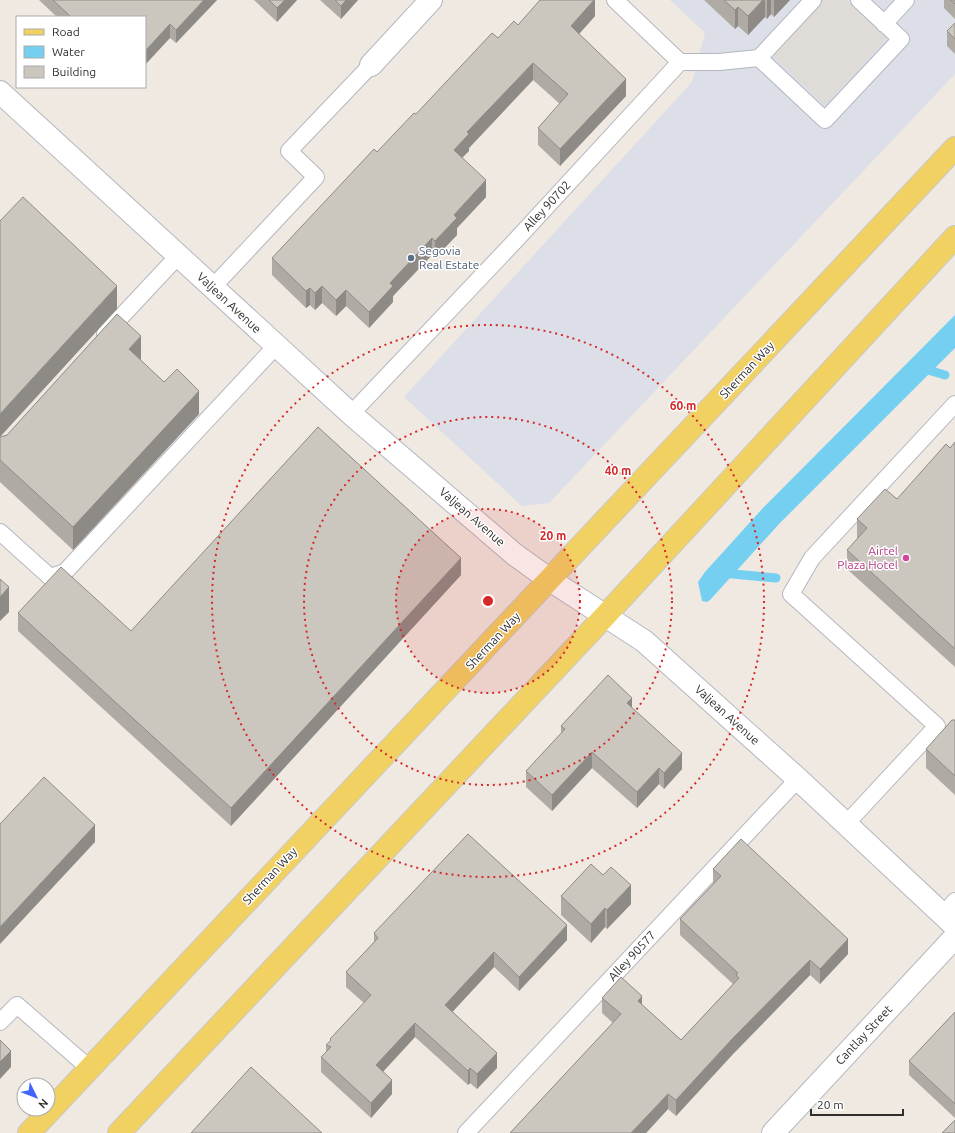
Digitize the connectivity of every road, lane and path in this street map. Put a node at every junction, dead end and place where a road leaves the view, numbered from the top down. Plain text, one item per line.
1 (431, 0) edge
2 (615, 0) edge
3 (813, 0) edge
4 (859, 0) edge
5 (906, 0) edge
6 (884, 24) junction
7 (759, 58) junction
8 (680, 62) junction
9 (371, 65) joint
10 (0, 92) edge
11 (955, 148) edge
12 (955, 237) edge
13 (178, 256) junction
14 (212, 288) junction
15 (276, 346) junction
16 (93, 348) edge
17 (955, 404) edge
18 (351, 414) junction
19 (0, 532) edge
20 (550, 580) junction
21 (605, 616) junction
22 (798, 780) junction
23 (846, 824) junction
24 (951, 914) edge
25 (955, 937) edge
26 (0, 1022) edge
27 (89, 1068) junction
28 (29, 1133) edge
29 (119, 1133) edge
30 (466, 1133) edge
31 (773, 1133) edge

1 - 9 street
2 - 8 lane
3 - 7 lane
4 - 6 lane
5 - 6 lane
6 - 7 lane
7 - 8 lane
8 - 18 lane, Alley 90702
9 - 14 lane
10 - 13 street, Valjean Avenue
11 - 20 main road, Sherman Way
12 - 21 main road
13 - 14 street, Valjean Avenue
13 - 16 lane
14 - 15 street, Valjean Avenue
15 - 18 street, Valjean Avenue
15 - 19 lane
17 - 23 lane
18 - 20 street, Valjean Avenue
20 - 21 street, Valjean Avenue
20 - 27 main road, Sherman Way
21 - 22 street, Valjean Avenue
21 - 29 main road
22 - 23 street, Valjean Avenue
22 - 30 lane, Alley 90577
23 - 24 street, Valjean Avenue
25 - 31 street, Cantlay Street
26 - 27 lane
27 - 28 main road, Sherman Way

